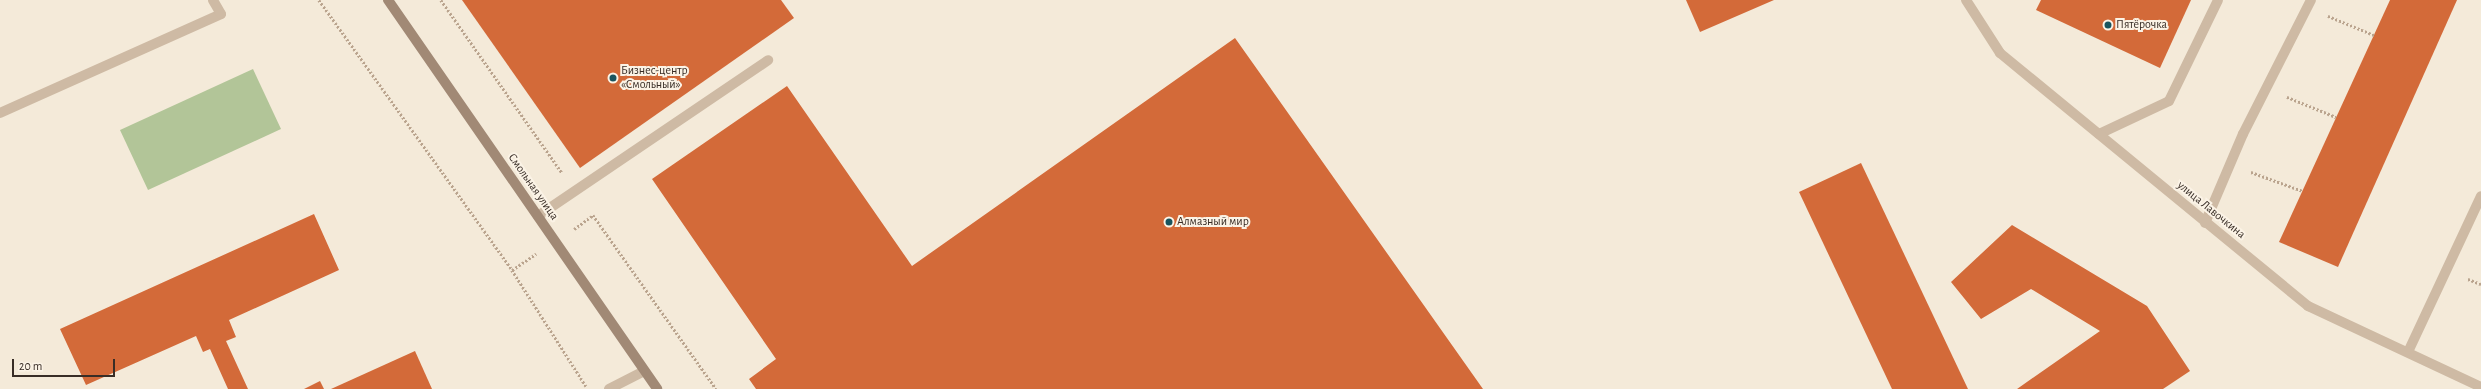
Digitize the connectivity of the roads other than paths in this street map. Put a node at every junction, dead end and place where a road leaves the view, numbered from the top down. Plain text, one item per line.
1 (213, 0) edge
2 (388, 0) edge
3 (2218, 0) edge
4 (1971, 3) edge
5 (2309, 4) edge
6 (768, 60) dead end
7 (0, 112) edge
8 (2099, 134) junction
9 (2481, 196) edge
10 (538, 216) junction
11 (2205, 223) junction
12 (2408, 352) junction
13 (644, 371) junction
14 (2481, 387) edge
15 (609, 389) edge
16 (657, 389) edge

1 - 7 street
2 - 10 street, Смольная улица
3 - 8 street
4 - 8 street, улица Лавочкина
5 - 11 street
6 - 10 street
8 - 11 street, улица Лавочкина
9 - 12 street
10 - 13 street, Смольная улица
11 - 12 street, улица Лавочкина
12 - 14 street, улица Лавочкина
13 - 15 street
13 - 16 street, Смольная улица

